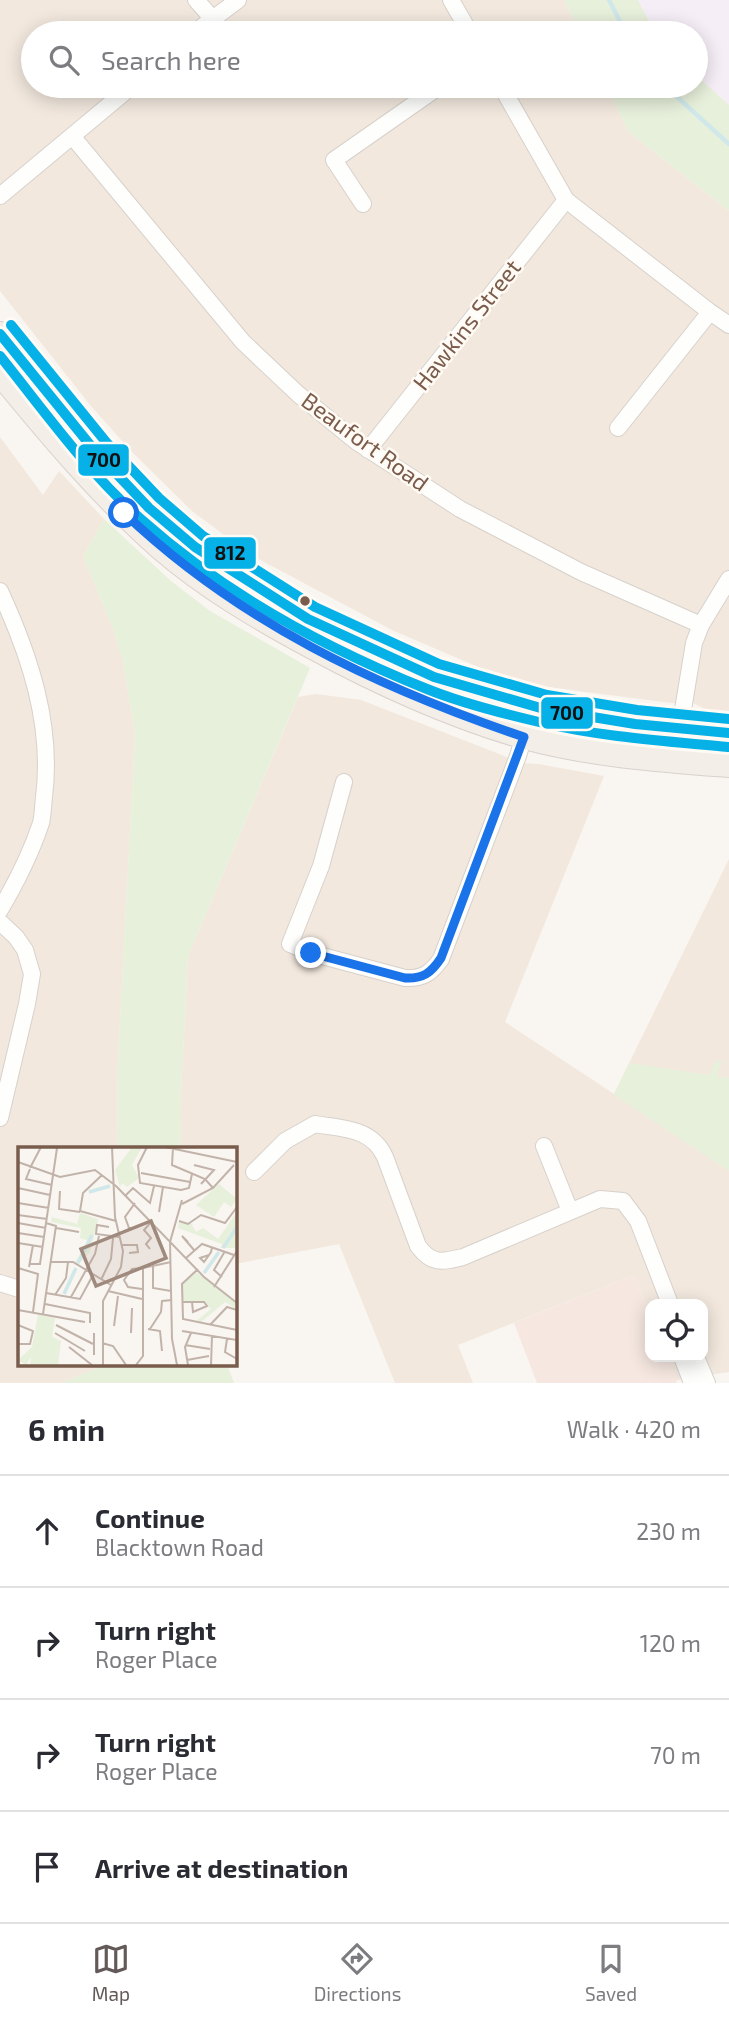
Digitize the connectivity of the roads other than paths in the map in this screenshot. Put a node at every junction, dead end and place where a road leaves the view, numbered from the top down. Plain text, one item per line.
1 (196, 0) edge
2 (238, 0) edge
3 (451, 0) edge
4 (212, 18) junction
5 (208, 21) edge
6 (463, 21) edge
7 (118, 98) edge
8 (423, 98) edge
9 (507, 98) edge
10 (72, 136) junction
11 (0, 197) edge
12 (566, 200) junction
13 (363, 204) dead end
14 (710, 312) junction
15 (729, 325) edge
16 (0, 334) edge
17 (0, 373) edge
18 (618, 428) dead end
19 (368, 450) junction
20 (729, 579) edge
21 (0, 591) edge
22 (701, 625) junction
23 (534, 706) junction
24 (680, 728) junction
25 (729, 733) edge
26 (524, 737) junction
27 (729, 765) edge
28 (344, 782) dead end
29 (0, 910) edge
30 (0, 922) edge
31 (0, 1118) edge
32 (544, 1146) dead end
33 (254, 1172) dead end
34 (569, 1211) junction
35 (0, 1283) edge
36 (18, 1289) edge
37 (668, 1299) edge
38 (684, 1362) edge
39 (698, 1362) edge
40 (692, 1383) edge
41 (707, 1383) edge

1 - 4 street
2 - 4 street
3 - 6 street
4 - 5 street
7 - 10 street
8 - 13 street
9 - 12 street
10 - 11 street
10 - 19 street, Beaufort Road
12 - 14 street
12 - 19 street, Hawkins Street
14 - 15 street
14 - 18 street
16 - 23 main road
17 - 26 main road
19 - 22 street, Beaufort Road
20 - 22 street
21 - 29 street
22 - 24 street
23 - 24 main road
23 - 26 street
24 - 25 main road
26 - 27 main road
26 - 28 street
30 - 31 street
32 - 34 street
33 - 34 street
34 - 37 street
35 - 36 street
38 - 40 street
39 - 41 street

